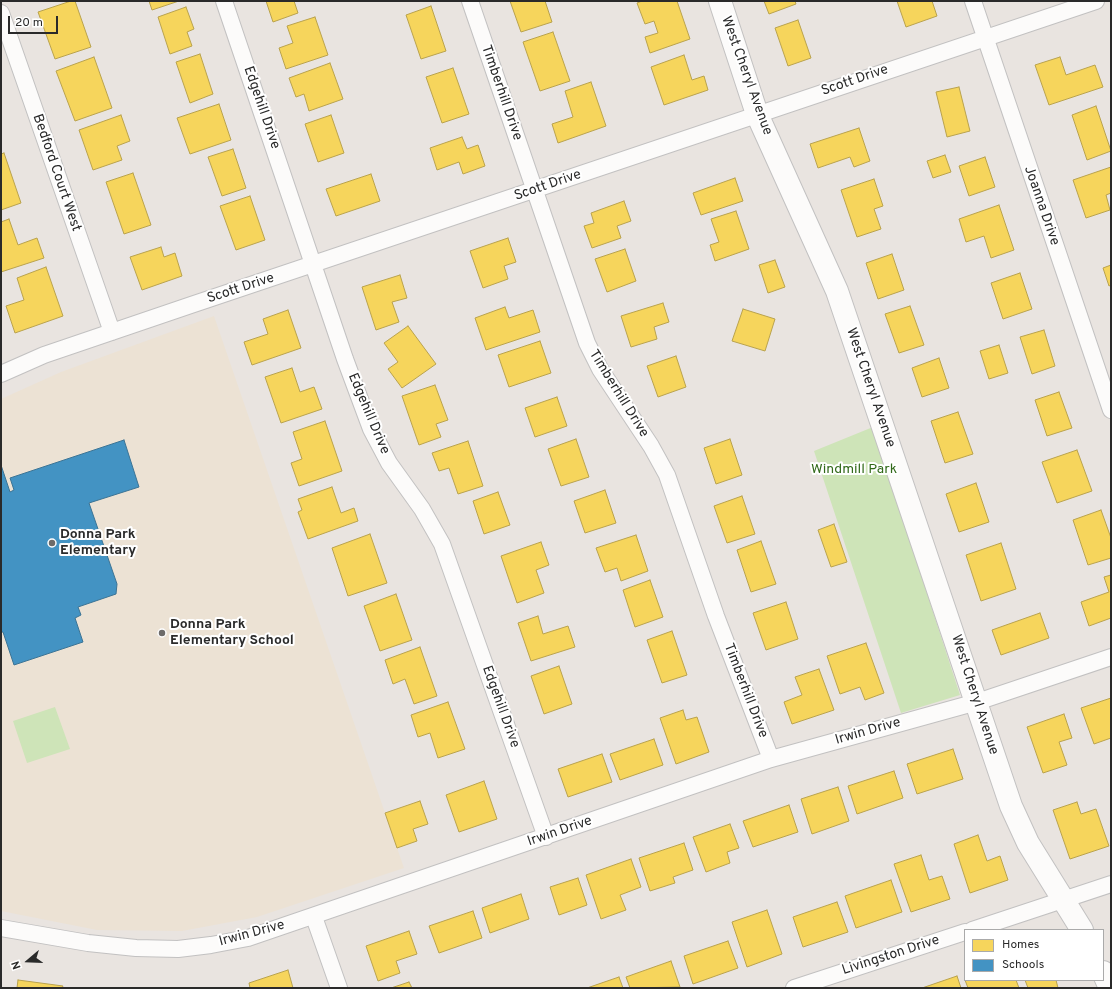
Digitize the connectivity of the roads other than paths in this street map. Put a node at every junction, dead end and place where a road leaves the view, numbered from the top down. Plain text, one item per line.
1 (224, 1) edge
2 (470, 1) edge
3 (720, 1) edge
4 (973, 1) edge
5 (1096, 1) edge
6 (1, 13) edge
7 (985, 38) junction
8 (757, 114) junction
9 (534, 191) junction
10 (315, 264) junction
11 (112, 332) junction
12 (1, 374) edge
13 (1111, 410) edge
14 (1111, 657) edge
15 (977, 702) junction
16 (771, 759) junction
17 (546, 837) junction
18 (1111, 884) edge
19 (1062, 900) junction
20 (314, 917) junction
21 (1, 928) edge
22 (975, 929) edge
23 (1081, 929) edge
24 (964, 932) edge
25 (1104, 974) edge
26 (339, 988) edge
27 (794, 988) edge
28 (1110, 988) edge

1 - 10 street, Edgehill Drive
2 - 9 street, Timberhill Drive
3 - 8 street, West Cheryl Avenue
4 - 7 street, Joanna Drive
5 - 7 street, Scott Drive
6 - 11 street, Bedford Court West
7 - 8 street, Scott Drive
7 - 13 street, Joanna Drive
8 - 9 street, Scott Drive
8 - 15 street, West Cheryl Avenue
9 - 10 street, Scott Drive
9 - 16 street, Timberhill Drive
10 - 11 street, Scott Drive
10 - 17 street, Edgehill Drive
11 - 12 street, Scott Drive
14 - 15 street, Irwin Drive
15 - 16 street, Irwin Drive
15 - 19 street, West Cheryl Avenue
16 - 17 street, Irwin Drive
17 - 20 street, Irwin Drive
18 - 19 street
19 - 22 street
19 - 23 street, West Cheryl Avenue
20 - 21 street, Irwin Drive
20 - 26 street
24 - 27 street, Livingston Drive
25 - 28 street

